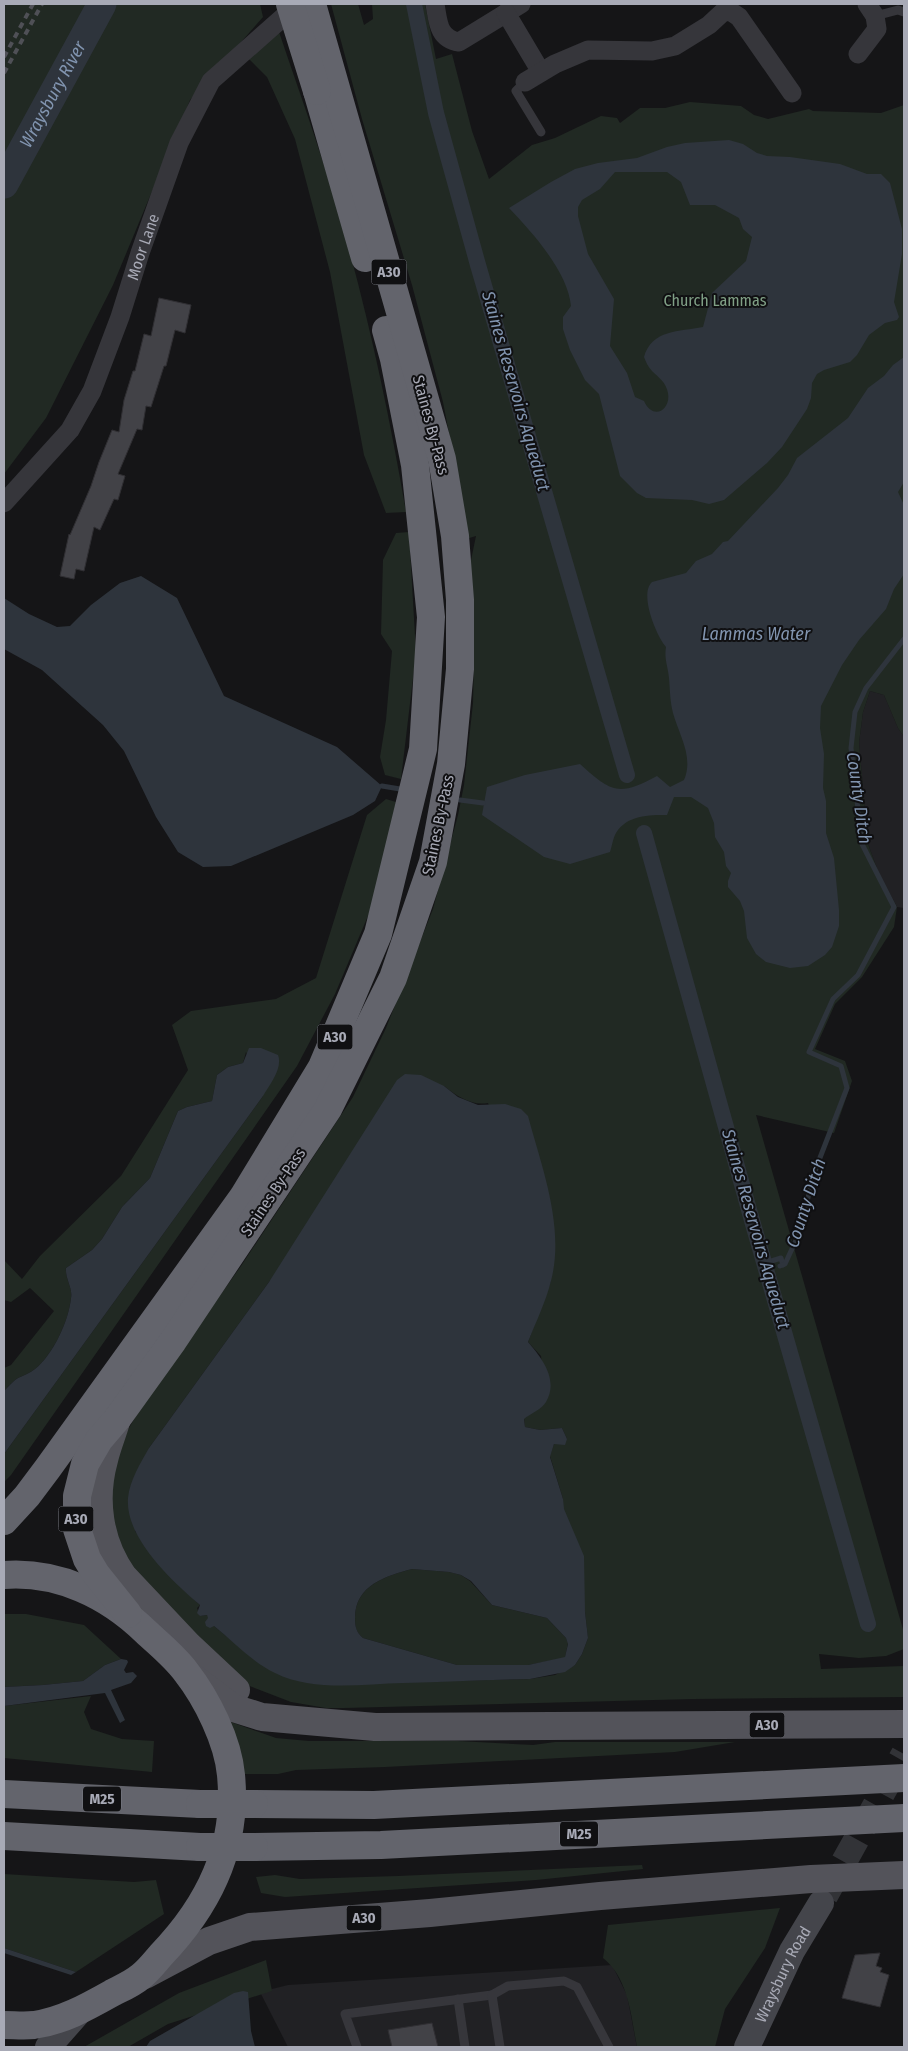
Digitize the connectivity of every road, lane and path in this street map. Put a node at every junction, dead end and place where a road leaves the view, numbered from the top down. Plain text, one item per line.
1 (290, 4) edge
2 (298, 4) edge
3 (312, 4) edge
4 (435, 4) edge
5 (731, 7) edge
6 (514, 8) edge
7 (871, 10) edge
8 (904, 12) edge
9 (858, 54) dead end
10 (533, 77) junction
11 (326, 88) junction
12 (792, 94) dead end
13 (541, 132) dead end
14 (4, 503) edge
15 (117, 1419) junction
16 (4, 1521) edge
17 (4, 1575) edge
18 (128, 1614) junction
19 (187, 1673) junction
20 (308, 1721) junction
21 (904, 1724) edge
22 (904, 1778) edge
23 (4, 1794) edge
24 (904, 1818) edge
25 (4, 1836) edge
26 (904, 1875) edge
27 (821, 1903) tunnel mouth
28 (140, 1978) junction
29 (492, 1995) junction
30 (458, 2000) junction
31 (79, 2012) junction
32 (4, 2025) edge
33 (48, 2047) edge
34 (357, 2047) edge
35 (464, 2047) edge
36 (500, 2047) edge
37 (610, 2047) edge
38 (747, 2047) edge

1 - 11 highway, Staines By-Pass / A30, bridge
2 - 14 street, Moor Lane
3 - 11 highway, Staines By-Pass / A30
4 - 6 street
5 - 10 street
5 - 12 street
6 - 10 street
7 - 8 lane
7 - 9 street
10 - 13 lane
11 - 15 highway, Staines By-Pass / A30
11 - 16 highway, Staines By-Pass / A30
15 - 18 highway, Staines By-Pass / A30
15 - 20 main road, A30
17 - 18 highway
18 - 19 highway
19 - 20 main road, A30
19 - 28 highway
20 - 21 main road, A30
22 - 23 highway, M25, bridge
24 - 25 highway, M25, bridge
26 - 28 main road, A30
27 - 38 main road, Wraysbury Road
28 - 31 highway
29 - 30 lane
29 - 36 lane
29 - 37 lane
30 - 34 lane
30 - 35 lane
31 - 32 highway
31 - 33 main road

